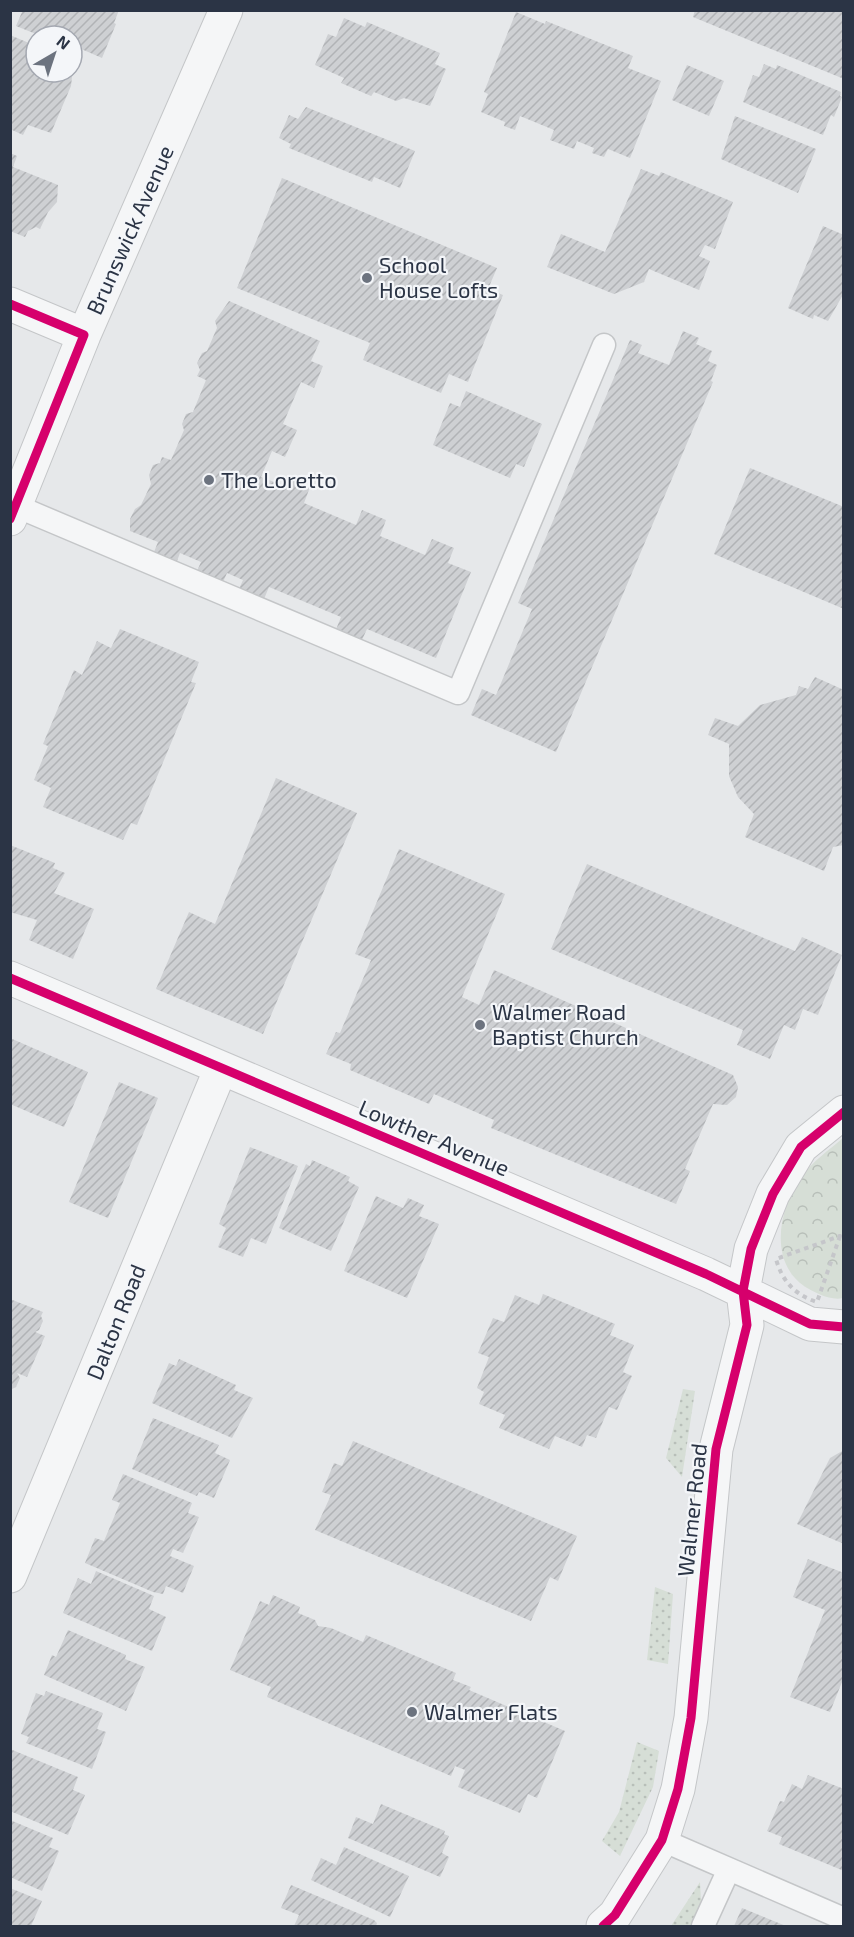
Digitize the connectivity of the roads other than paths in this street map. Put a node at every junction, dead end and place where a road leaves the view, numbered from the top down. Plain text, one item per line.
1 (226, 10) edge
2 (10, 304) edge
3 (84, 335) junction
4 (604, 345) dead end
5 (13, 513) edge
6 (10, 978) edge
7 (221, 1068) junction
8 (843, 1112) edge
9 (743, 1291) junction
10 (843, 1327) edge
11 (10, 1576) edge
12 (662, 1840) junction
13 (729, 1869) junction
14 (843, 1919) edge
15 (603, 1926) edge
16 (703, 1926) edge

1 - 3 street, Brunswick Avenue
2 - 3 street
3 - 5 street, Brunswick Avenue
4 - 5 lane
6 - 7 street, Lowther Avenue
7 - 9 street, Lowther Avenue
7 - 11 street, Dalton Road
8 - 9 street, Walmer Road
9 - 10 street, Lowther Avenue
9 - 12 street, Walmer Road
12 - 13 lane
12 - 15 street, Walmer Road
13 - 14 lane
13 - 16 lane

